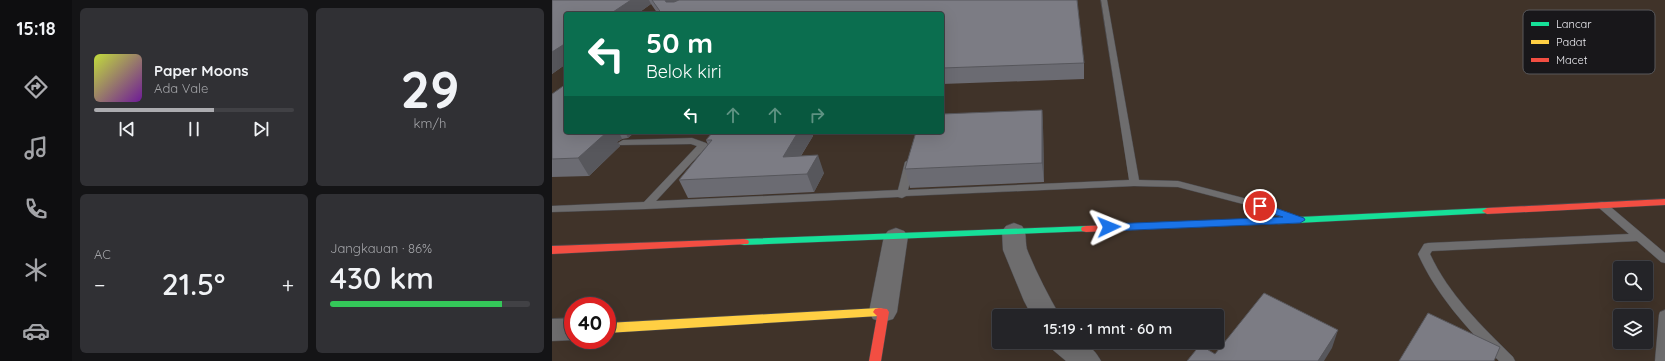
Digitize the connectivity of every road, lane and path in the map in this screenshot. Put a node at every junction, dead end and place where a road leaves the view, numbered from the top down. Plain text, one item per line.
1 (1104, 0) edge
2 (623, 143) dead end
3 (912, 153) edge
4 (1134, 183) junction
5 (902, 195) junction
6 (1665, 202) edge
7 (1602, 205) junction
8 (646, 206) junction
9 (552, 209) edge
10 (1300, 220) junction
11 (1014, 231) junction
12 (896, 236) junction
13 (1639, 237) junction
14 (552, 250) edge
15 (1665, 259) edge
16 (1042, 309) edge
17 (883, 312) junction
18 (1665, 315) edge
19 (616, 327) edge
20 (564, 329) edge
21 (552, 330) edge
22 (1071, 349) edge
23 (875, 361) edge
24 (1086, 361) edge
25 (1508, 361) edge
26 (1662, 361) edge

1 - 4 lane
2 - 8 lane
3 - 5 lane
4 - 5 lane
4 - 10 lane
5 - 8 lane
6 - 7 street
7 - 10 street
7 - 13 lane
8 - 9 lane
10 - 11 street
11 - 12 street
11 - 16 street
12 - 14 street
12 - 17 street
13 - 15 lane
13 - 25 lane
17 - 19 street
17 - 23 street
18 - 26 lane
20 - 21 street
22 - 24 street

